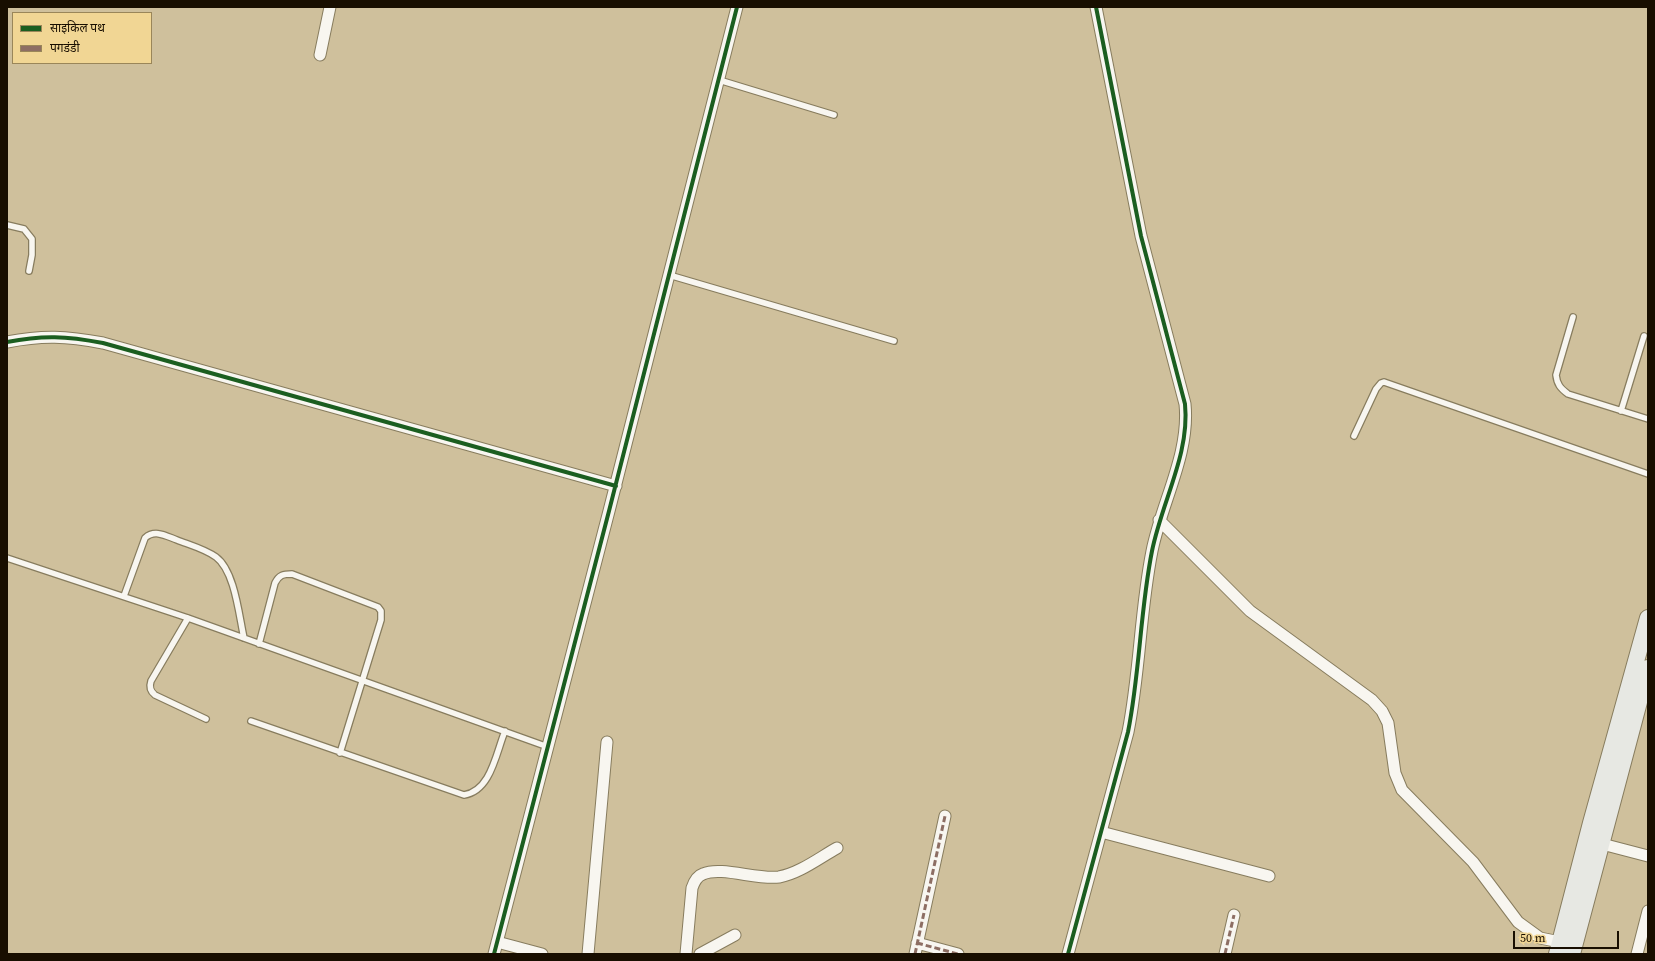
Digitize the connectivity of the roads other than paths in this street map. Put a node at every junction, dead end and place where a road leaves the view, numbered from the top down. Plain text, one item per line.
1 (330, 7) edge
2 (737, 7) edge
3 (1096, 7) edge
4 (320, 55) dead end
5 (719, 80) junction
6 (834, 115) dead end
7 (7, 225) edge
8 (29, 271) dead end
9 (669, 275) junction
10 (1573, 317) dead end
11 (1644, 336) dead end
12 (894, 341) dead end
13 (7, 342) edge
14 (1621, 411) junction
15 (1648, 419) edge
16 (1354, 436) dead end
17 (1648, 474) edge
18 (616, 486) junction
19 (1159, 520) junction
20 (7, 558) edge
21 (124, 596) junction
22 (188, 618) junction
23 (1648, 618) edge
24 (244, 638) junction
25 (259, 644) junction
26 (1648, 668) edge
27 (363, 681) junction
28 (206, 719) dead end
29 (251, 721) dead end
30 (505, 731) junction
31 (607, 742) dead end
32 (548, 747) junction
33 (340, 753) junction
34 (945, 816) dead end
35 (1101, 832) junction
36 (1602, 844) junction
37 (837, 848) dead end
38 (1648, 856) edge
39 (1268, 876) dead end
40 (1648, 911) edge
41 (1234, 915) dead end
42 (735, 935) dead end
43 (497, 942) junction
44 (1559, 948) edge
45 (916, 949) edge
46 (494, 954) edge
47 (540, 954) edge
48 (588, 954) edge
49 (686, 954) edge
50 (700, 954) edge
51 (958, 954) edge
52 (1068, 954) edge
53 (1225, 954) edge
54 (1572, 954) edge
55 (1637, 954) edge

1 - 4 street
2 - 5 street
3 - 19 street
5 - 6 lane
5 - 9 street
7 - 8 lane
9 - 12 lane
9 - 18 street
10 - 14 lane
11 - 14 lane
13 - 18 street
14 - 15 lane
16 - 17 lane
18 - 32 street
19 - 35 street
19 - 44 street
20 - 21 lane
21 - 22 lane
21 - 24 lane
22 - 24 lane
22 - 28 lane
23 - 44 street
24 - 25 lane
25 - 27 lane
25 - 27 lane
26 - 36 street
27 - 30 lane
27 - 33 lane
29 - 33 lane
30 - 32 lane
30 - 33 lane
31 - 48 street
32 - 43 street
34 - 45 street
35 - 39 street
35 - 52 street
36 - 38 street
36 - 54 street
37 - 49 street
40 - 55 street
41 - 53 street
42 - 50 street
43 - 46 street
43 - 47 street
45 - 51 street

